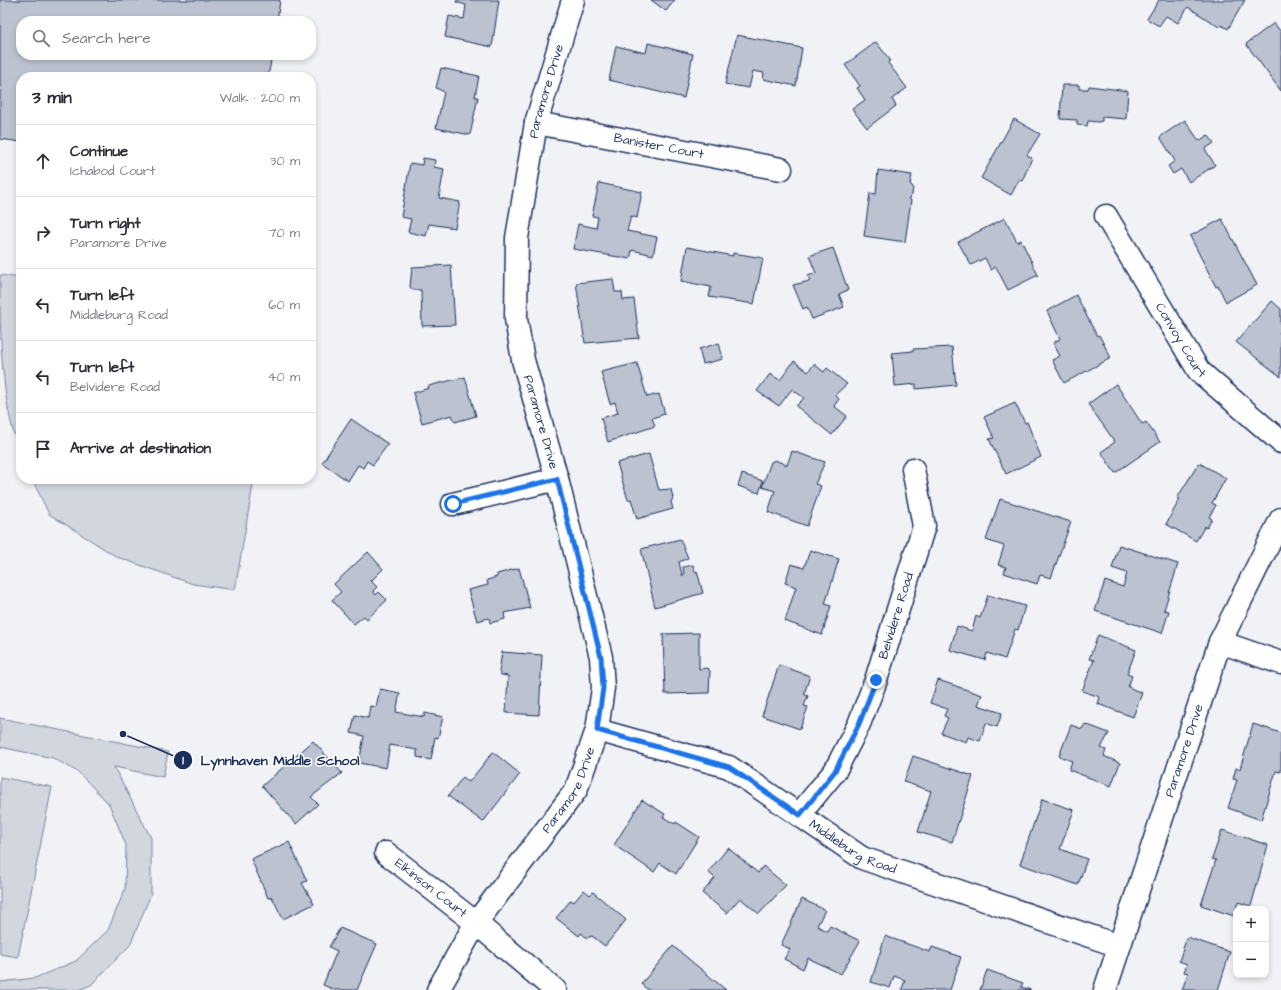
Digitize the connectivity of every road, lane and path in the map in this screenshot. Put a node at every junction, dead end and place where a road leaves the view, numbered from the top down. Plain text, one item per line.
1 (572, 0) edge
2 (536, 123) junction
3 (781, 169) dead end
4 (1106, 216) dead end
5 (1281, 442) edge
6 (913, 469) dead end
7 (557, 479) junction
8 (453, 504) dead end
9 (1281, 518) edge
10 (1220, 642) junction
11 (1281, 663) edge
12 (597, 730) junction
13 (800, 815) junction
14 (386, 853) dead end
15 (476, 923) junction
16 (1119, 946) junction
17 (438, 990) edge
18 (555, 990) edge
19 (1105, 990) edge

1 - 2 street, Paramore Drive
2 - 3 street, Banister Court
2 - 7 street, Paramore Drive
4 - 5 street, Convoy Court
6 - 13 street, Belvidere Road
7 - 8 street
7 - 12 street, Paramore Drive
9 - 10 street, Paramore Drive
10 - 11 street
10 - 16 street, Paramore Drive
12 - 13 street, Middleburg Road
12 - 15 street, Paramore Drive
13 - 16 street, Middleburg Road
14 - 15 street, Elkinson Court
15 - 17 street, Paramore Drive
15 - 18 street, Elkinson Court
16 - 19 street, Paramore Drive

